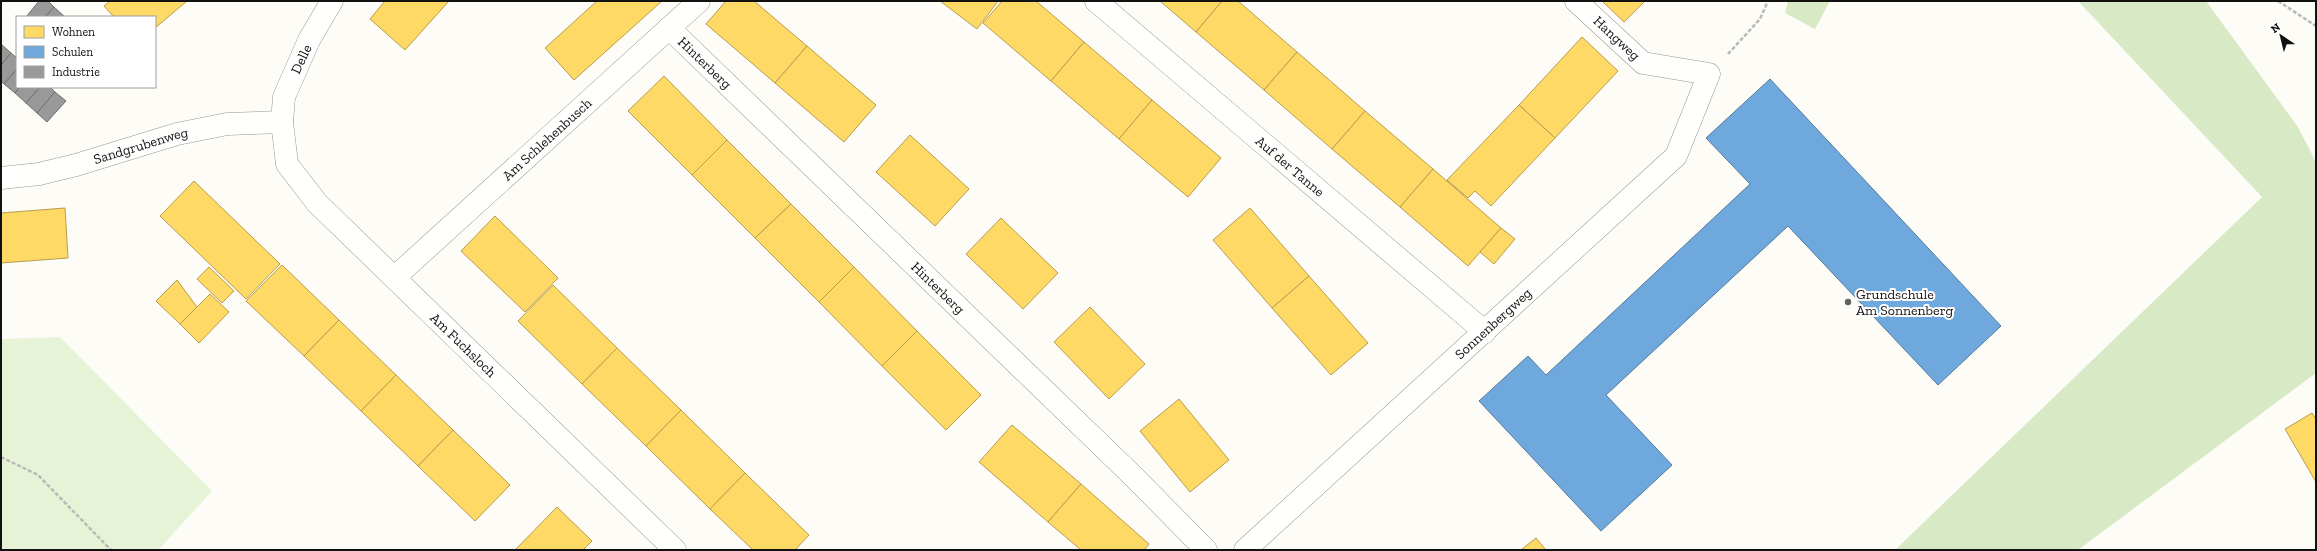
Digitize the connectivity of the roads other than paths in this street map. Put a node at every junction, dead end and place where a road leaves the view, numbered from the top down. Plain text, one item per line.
1 (332, 1) edge
2 (699, 1) edge
3 (1096, 1) edge
4 (1576, 1) edge
5 (669, 28) junction
6 (1709, 74) joint
7 (282, 122) junction
8 (1, 178) edge
9 (395, 277) junction
10 (1485, 332) junction
11 (675, 550) edge
12 (1206, 550) edge
13 (1245, 550) edge

1 - 7 street, Delle
2 - 5 street, Am Schlehenbusch
3 - 10 street, Auf der Tanne
4 - 6 street, Hangweg
5 - 9 street, Am Schlehenbusch
5 - 12 street, Hinterberg
6 - 10 street, Sonnenbergweg
7 - 8 street, Sandgrubenweg
7 - 9 street, Am Fuchsloch
9 - 11 street, Am Fuchsloch
10 - 13 street, Sonnenbergweg

